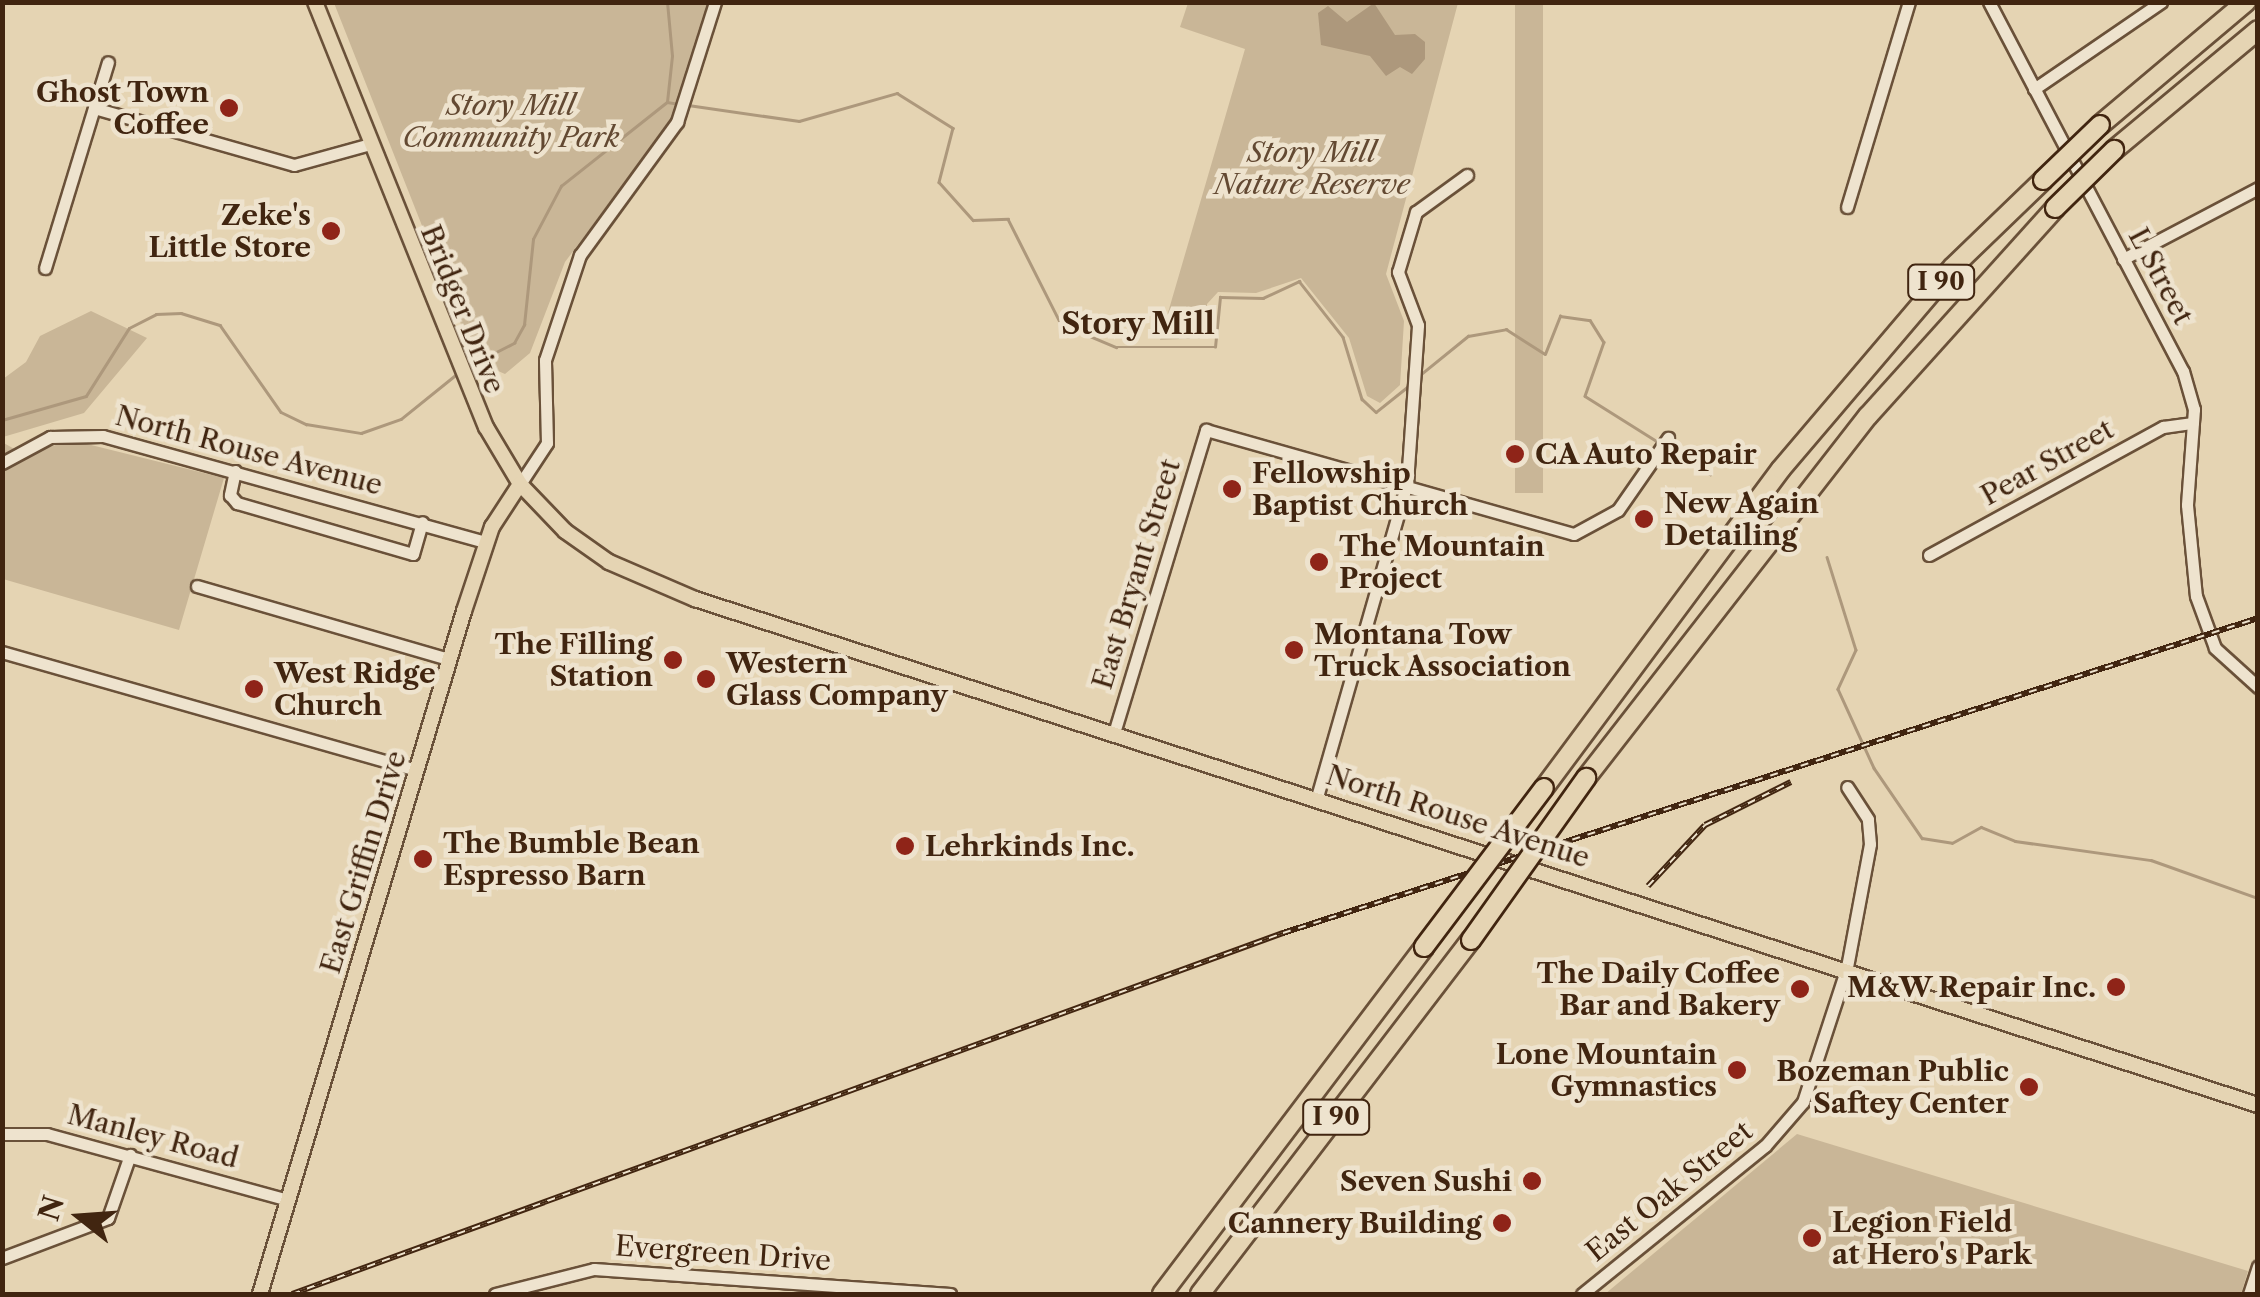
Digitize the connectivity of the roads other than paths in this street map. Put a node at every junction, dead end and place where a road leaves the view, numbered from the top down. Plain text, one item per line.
1 (315, 2) edge
2 (716, 2) edge
3 (1909, 2) edge
4 (1989, 2) edge
5 (2161, 2) edge
6 (2246, 2) edge
7 (2258, 30) edge
8 (108, 62) dead end
9 (2034, 90) junction
10 (94, 108) junction
11 (370, 144) junction
12 (1467, 175) dead end
13 (2258, 188) edge
14 (1847, 207) dead end
15 (2123, 259) junction
16 (44, 268) dead end
17 (2193, 423) junction
18 (1668, 438) dead end
19 (2, 463) edge
20 (235, 471) junction
21 (520, 484) junction
22 (1406, 485) junction
23 (422, 522) junction
24 (486, 542) junction
25 (1929, 555) dead end
26 (642, 578) joint
27 (197, 586) dead end
28 (2, 652) edge
29 (450, 659) junction
30 (2258, 687) edge
31 (1114, 733) junction
32 (416, 770) junction
33 (1847, 786) dead end
34 (1317, 798) junction
35 (1847, 967) junction
36 (2258, 1105) edge
37 (2, 1134) edge
38 (130, 1156) junction
39 (288, 1200) junction
40 (2, 1258) edge
41 (2258, 1266) edge
42 (260, 1294) edge
43 (496, 1294) edge
44 (950, 1294) edge
45 (1162, 1294) edge
46 (1200, 1294) edge
47 (1582, 1294) edge
48 (2249, 1294) edge

1 - 11 main road, Bridger Drive
2 - 21 street, East Griffin Drive
3 - 14 street
4 - 9 street, L Street
5 - 9 street
6 - 45 highway, I 90, bridge
7 - 46 highway, I 90, bridge
8 - 10 street
9 - 15 street, L Street
10 - 11 street
10 - 16 street
11 - 21 main road, Bridger Drive
12 - 22 street
13 - 15 street
15 - 17 street, L Street
17 - 25 street, Pear Street
17 - 30 street, L Street
18 - 22 street
19 - 20 street, North Rouse Avenue
20 - 23 street, North Rouse Avenue
20 - 23 street
21 - 24 main road, East Griffin Drive
21 - 26 main road, Bridger Drive
22 - 31 street, East Bryant Street
22 - 34 street
23 - 24 street, North Rouse Avenue
24 - 29 main road, East Griffin Drive
26 - 31 main road, North Rouse Avenue
27 - 29 street
28 - 32 street
29 - 32 main road, East Griffin Drive
31 - 34 main road, North Rouse Avenue
32 - 39 main road, East Griffin Drive
33 - 35 street, East Oak Street
34 - 35 main road, North Rouse Avenue
35 - 36 main road, North Rouse Avenue
35 - 47 street, East Oak Street
37 - 38 street, Manley Road
38 - 39 street, Manley Road
38 - 40 street
39 - 42 main road, East Griffin Drive
41 - 48 street
43 - 44 street, Evergreen Drive

